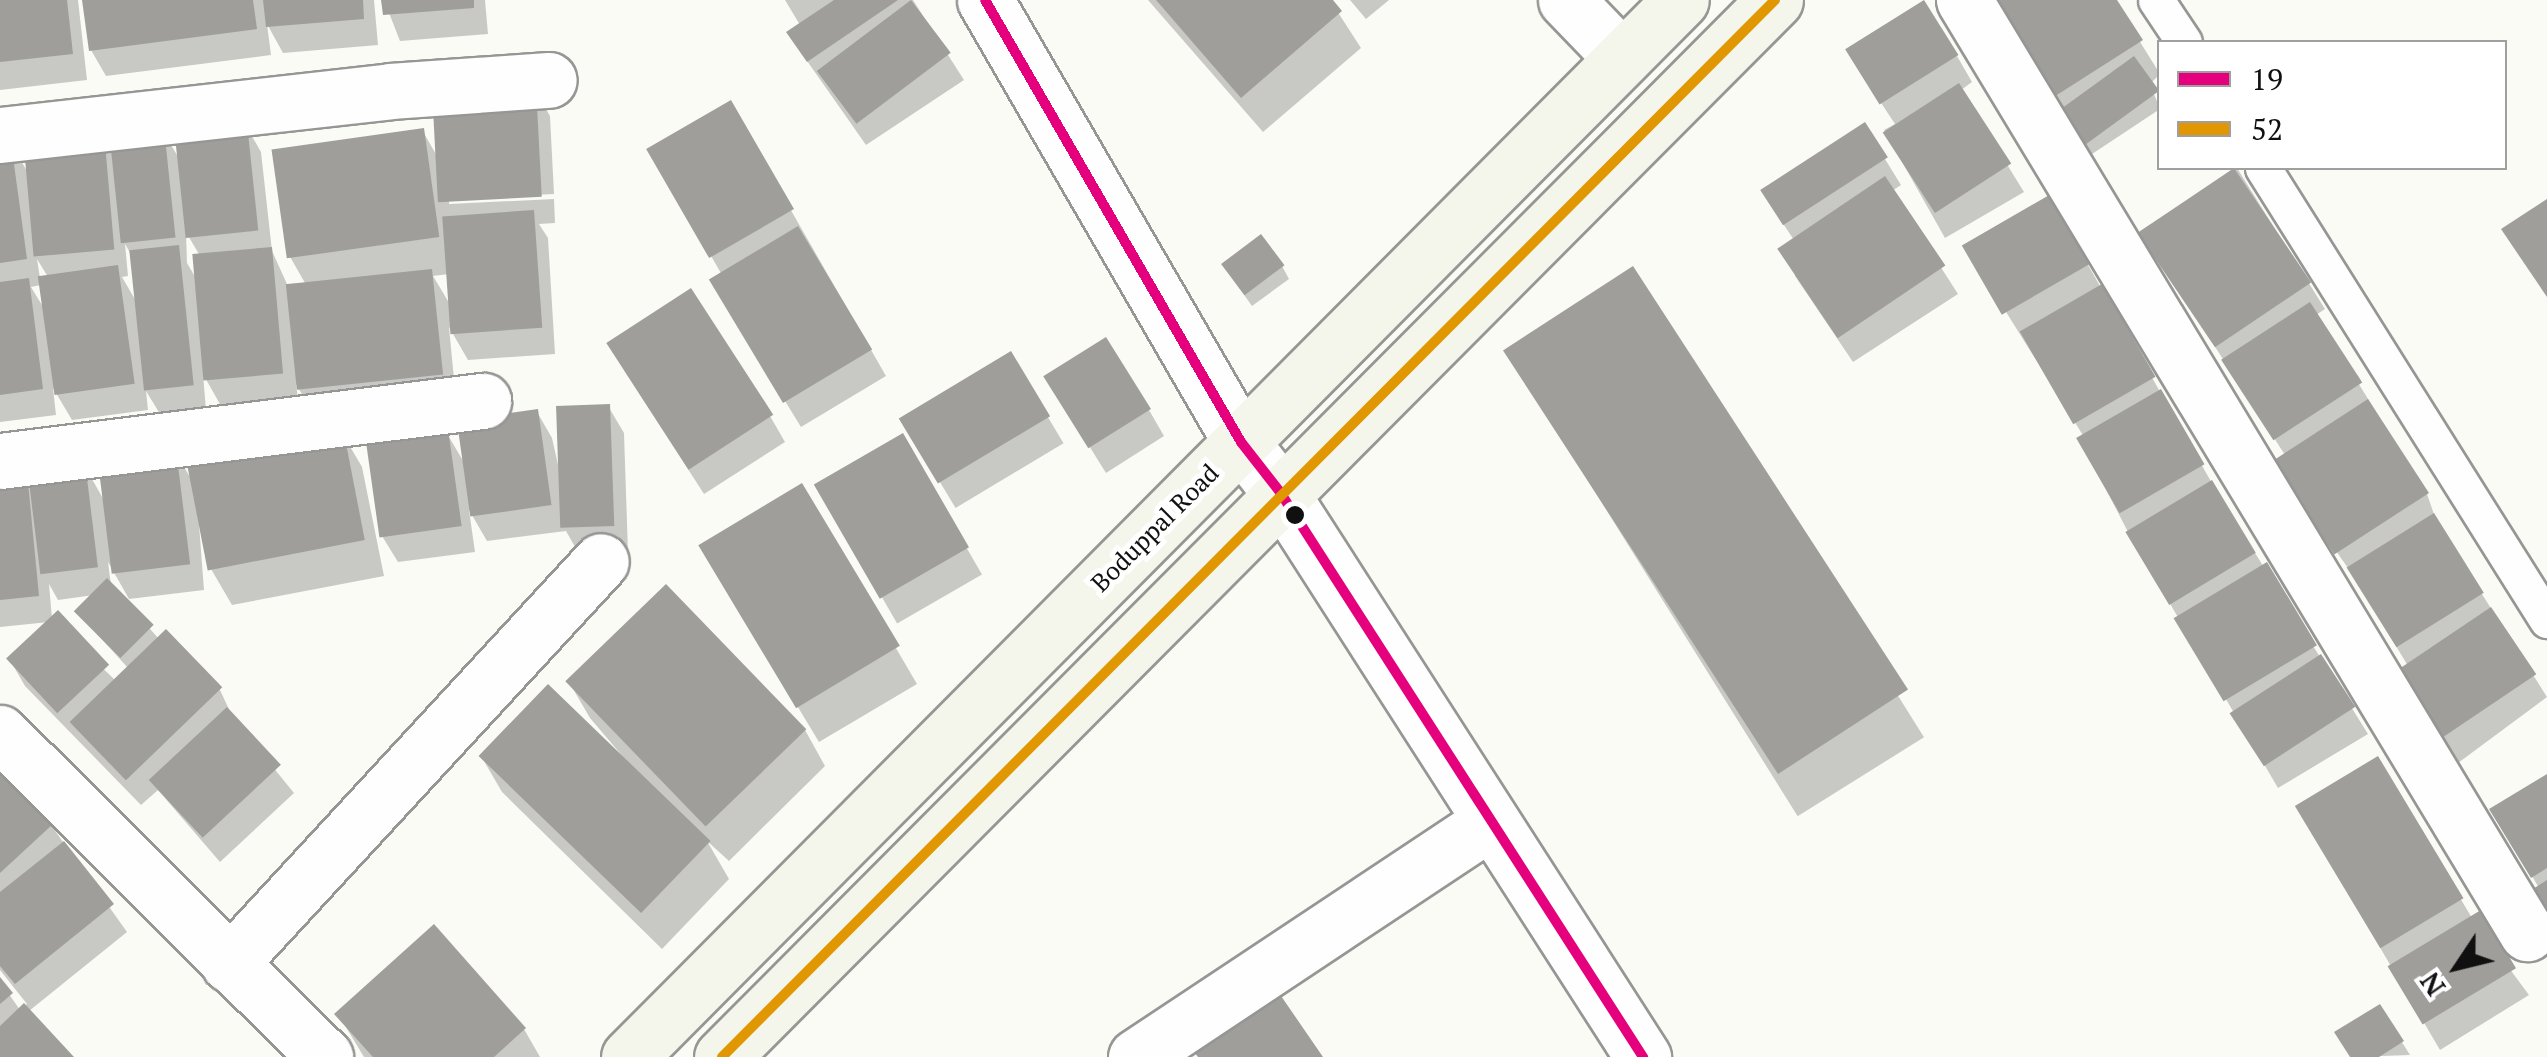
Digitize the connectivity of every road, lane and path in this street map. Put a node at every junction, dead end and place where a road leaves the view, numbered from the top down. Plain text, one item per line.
1 (985, 0) edge
2 (1566, 0) edge
3 (1681, 0) edge
4 (1775, 0) edge
5 (1964, 0) edge
6 (2156, 0) edge
7 (2183, 40) edge
8 (1622, 58) junction
9 (549, 80) dead end
10 (0, 135) edge
11 (2264, 170) edge
12 (483, 401) dead end
13 (1241, 442) junction
14 (0, 461) edge
15 (1280, 492) junction
16 (601, 560) dead end
17 (2547, 620) edge
18 (0, 733) edge
19 (1491, 820) junction
20 (2526, 932) dead end
21 (229, 964) junction
22 (325, 1057) edge
23 (630, 1057) edge
24 (722, 1057) edge
25 (1136, 1057) edge
26 (1643, 1057) edge

1 - 13 street
2 - 8 street
3 - 8 street, Boduppal Road
4 - 15 street
5 - 20 street
6 - 7 lane
8 - 13 street, Boduppal Road
9 - 10 street
11 - 17 lane
12 - 14 street
13 - 15 street
13 - 23 street, Boduppal Road
15 - 19 street
15 - 24 street
16 - 21 street
18 - 21 street
19 - 25 street
19 - 26 street
21 - 22 street

